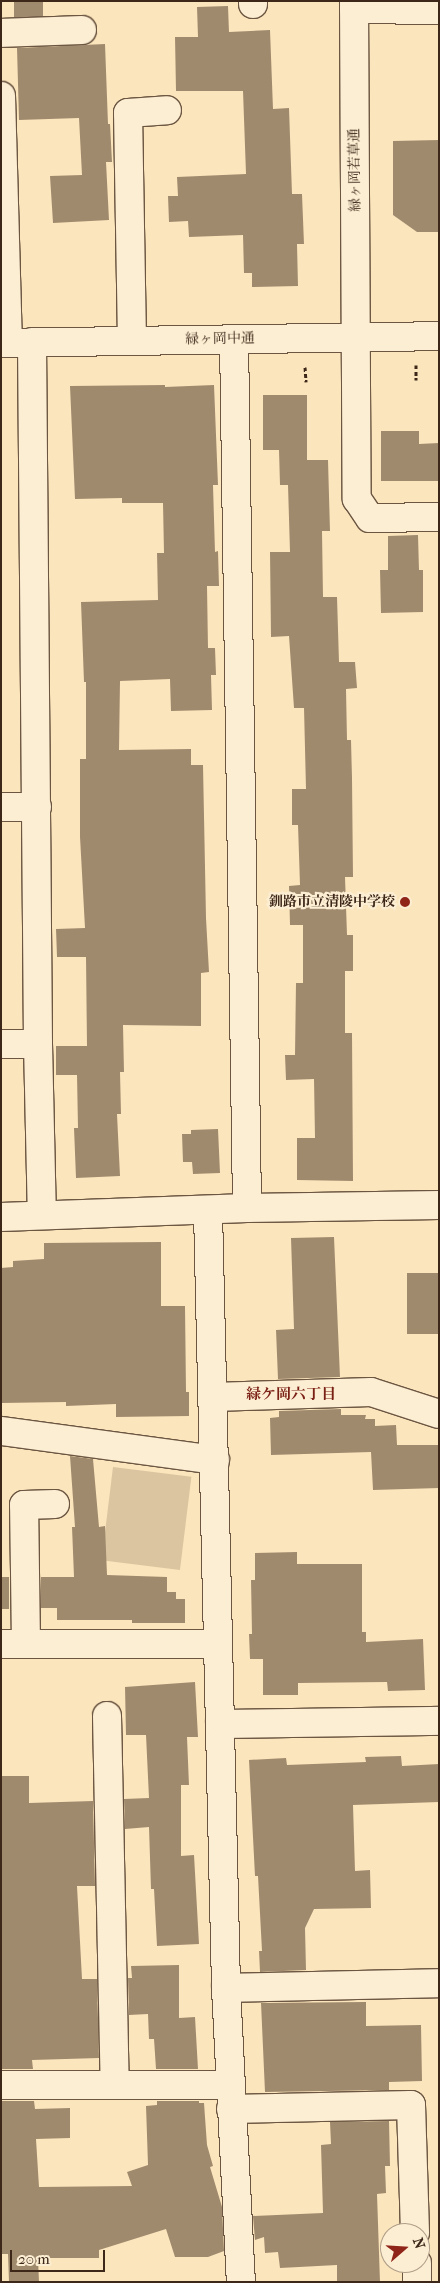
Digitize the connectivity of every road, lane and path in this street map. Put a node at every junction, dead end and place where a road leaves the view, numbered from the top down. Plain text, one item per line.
1 (354, 5) edge
2 (439, 10) edge
3 (82, 30) dead end
4 (1, 34) edge
5 (1, 96) edge
6 (166, 110) dead end
7 (439, 336) edge
8 (358, 338) junction
9 (234, 339) junction
10 (132, 341) junction
11 (14, 342) edge
12 (439, 518) edge
13 (1, 807) edge
14 (37, 807) junction
15 (1, 1044) edge
16 (38, 1044) junction
17 (439, 1205) edge
18 (247, 1208) junction
19 (208, 1211) junction
20 (42, 1215) junction
21 (1, 1217) edge
22 (213, 1397) junction
23 (439, 1414) edge
24 (1, 1431) edge
25 (215, 1460) junction
26 (55, 1504) dead end
27 (14, 1644) edge
28 (218, 1644) junction
29 (107, 1716) dead end
30 (439, 1721) edge
31 (220, 1724) junction
32 (439, 1983) edge
33 (226, 1988) junction
34 (1, 2085) edge
35 (114, 2085) junction
36 (230, 2097) junction
37 (416, 2223) edge
38 (241, 2282) edge

1 - 2 street
1 - 8 street, 緑ヶ岡若草通
3 - 4 street
5 - 11 street
6 - 10 street
7 - 8 street, 緑ヶ岡中通
8 - 9 street, 緑ヶ岡中通
8 - 12 street, 緑ヶ岡若草通
9 - 10 street, 緑ヶ岡中通
9 - 18 street
10 - 11 street, 緑ヶ岡中通
11 - 14 street
13 - 14 street
14 - 16 street
15 - 16 street
16 - 20 street
17 - 18 street
18 - 19 street
19 - 20 street
19 - 22 street
20 - 21 street
22 - 23 street
22 - 25 street
24 - 25 street
25 - 28 street
26 - 27 street
27 - 28 street
28 - 31 street
29 - 35 street
30 - 31 street
31 - 33 street
32 - 33 street
33 - 36 street
34 - 35 street
35 - 36 street
36 - 37 street
36 - 38 street

